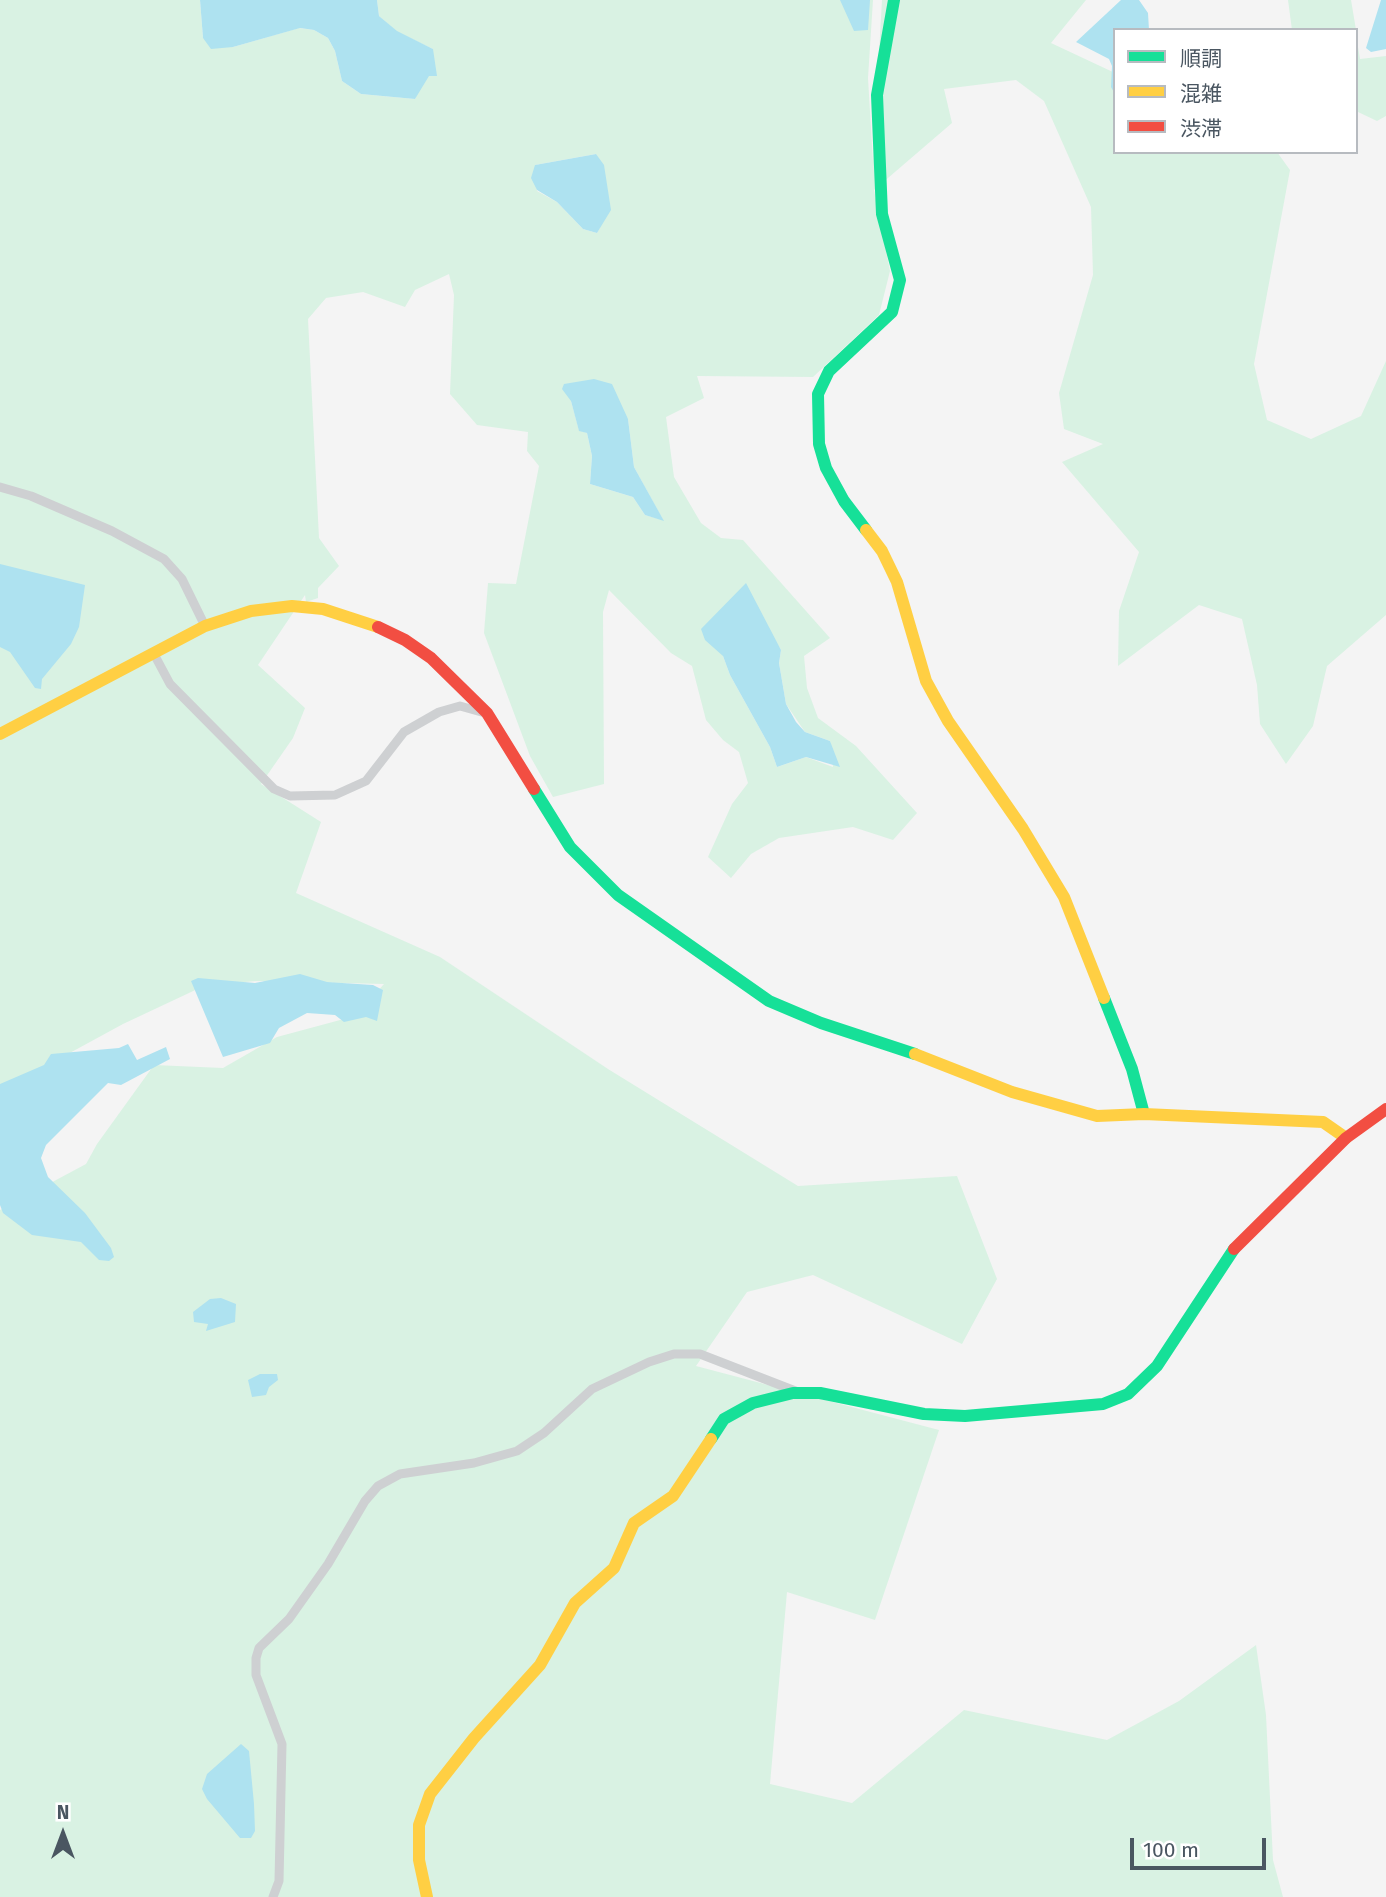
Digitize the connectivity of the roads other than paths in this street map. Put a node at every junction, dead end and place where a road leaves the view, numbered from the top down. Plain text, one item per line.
1 (894, 0) edge
2 (0, 487) edge
3 (205, 626) junction
4 (154, 654) junction
5 (487, 713) junction
6 (0, 734) edge
7 (1386, 1109) edge
8 (1144, 1114) junction
9 (1346, 1138) junction
10 (799, 1393) junction
11 (273, 1897) edge
12 (427, 1897) edge

1 - 8 street
2 - 3 street
3 - 4 street
3 - 5 street
4 - 5 street
4 - 6 street
5 - 8 street
7 - 9 street
8 - 9 street
9 - 10 street
10 - 11 street
10 - 12 street

